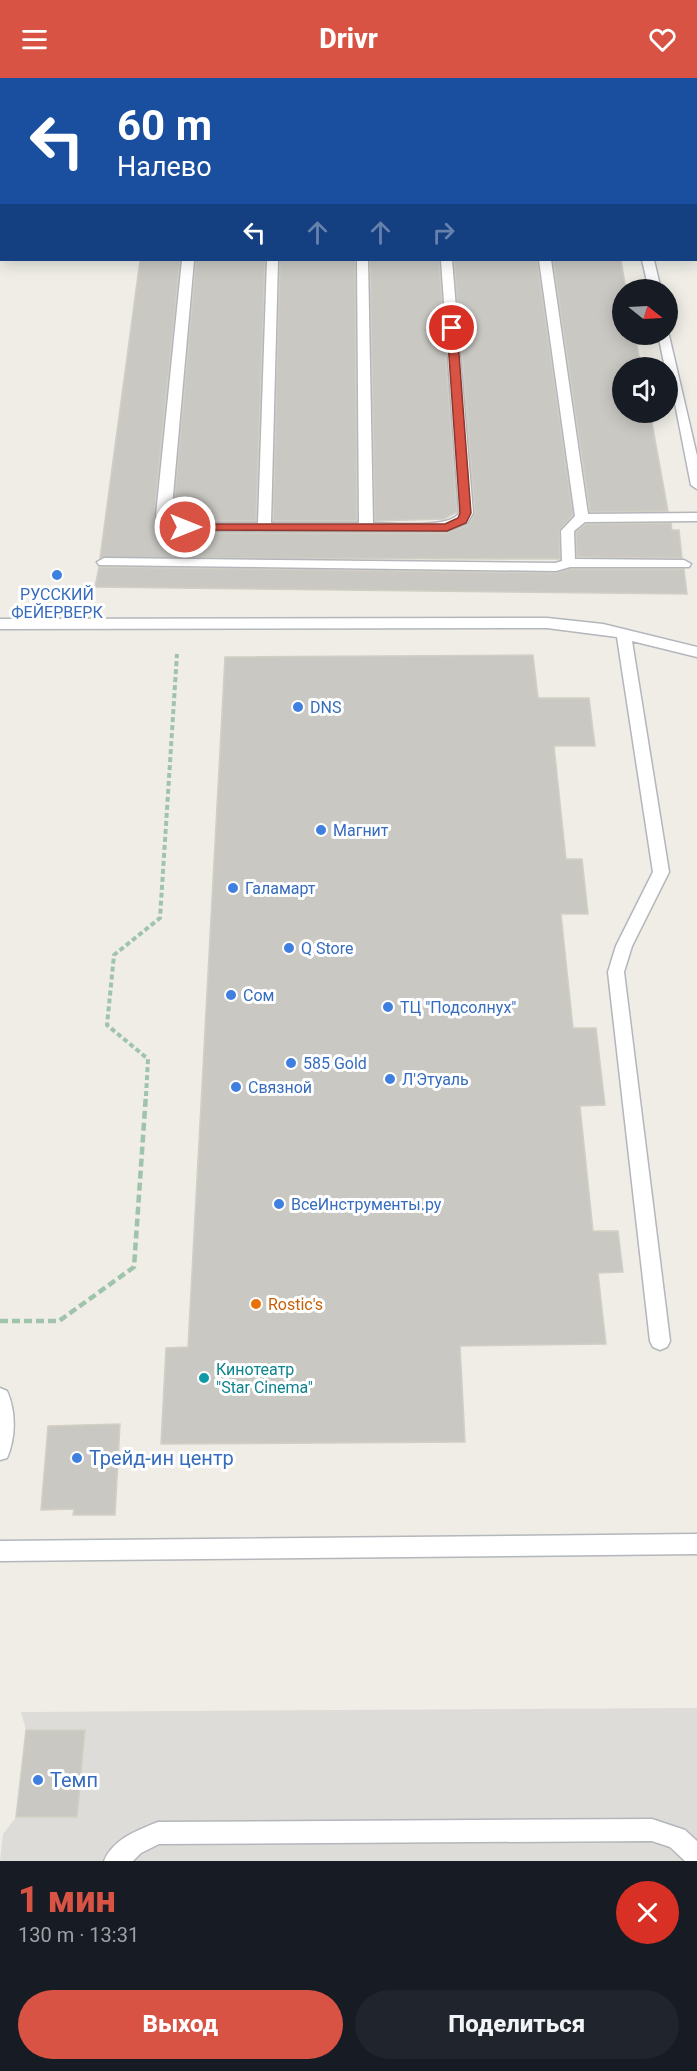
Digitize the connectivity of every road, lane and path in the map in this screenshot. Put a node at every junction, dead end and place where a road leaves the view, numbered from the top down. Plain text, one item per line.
1 (188, 261) edge
2 (272, 261) edge
3 (362, 261) edge
4 (447, 261) edge
5 (545, 261) edge
6 (648, 261) edge
7 (652, 279) edge
8 (666, 345) edge
9 (697, 485) edge
10 (697, 517) edge
11 (582, 518) junction
12 (264, 527) junction
13 (366, 527) junction
14 (104, 562) dead end
15 (569, 563) junction
16 (684, 564) dead end
17 (0, 624) edge
18 (624, 635) junction
19 (697, 652) edge
20 (177, 654) dead end
21 (0, 1321) edge
22 (660, 1341) dead end
23 (0, 1397) edge
24 (0, 1451) edge
25 (697, 1544) edge
26 (0, 1551) edge
27 (697, 1856) edge
28 (116, 1861) edge

1 - 12 lane
2 - 12 lane
3 - 13 lane
4 - 13 lane
5 - 11 lane
6 - 7 lane
8 - 9 lane
10 - 11 lane
11 - 15 lane
12 - 13 lane
14 - 15 lane
15 - 16 lane
17 - 18 lane
18 - 19 lane
18 - 22 lane
20 - 21 path
23 - 24 lane
25 - 26 lane
27 - 28 lane

